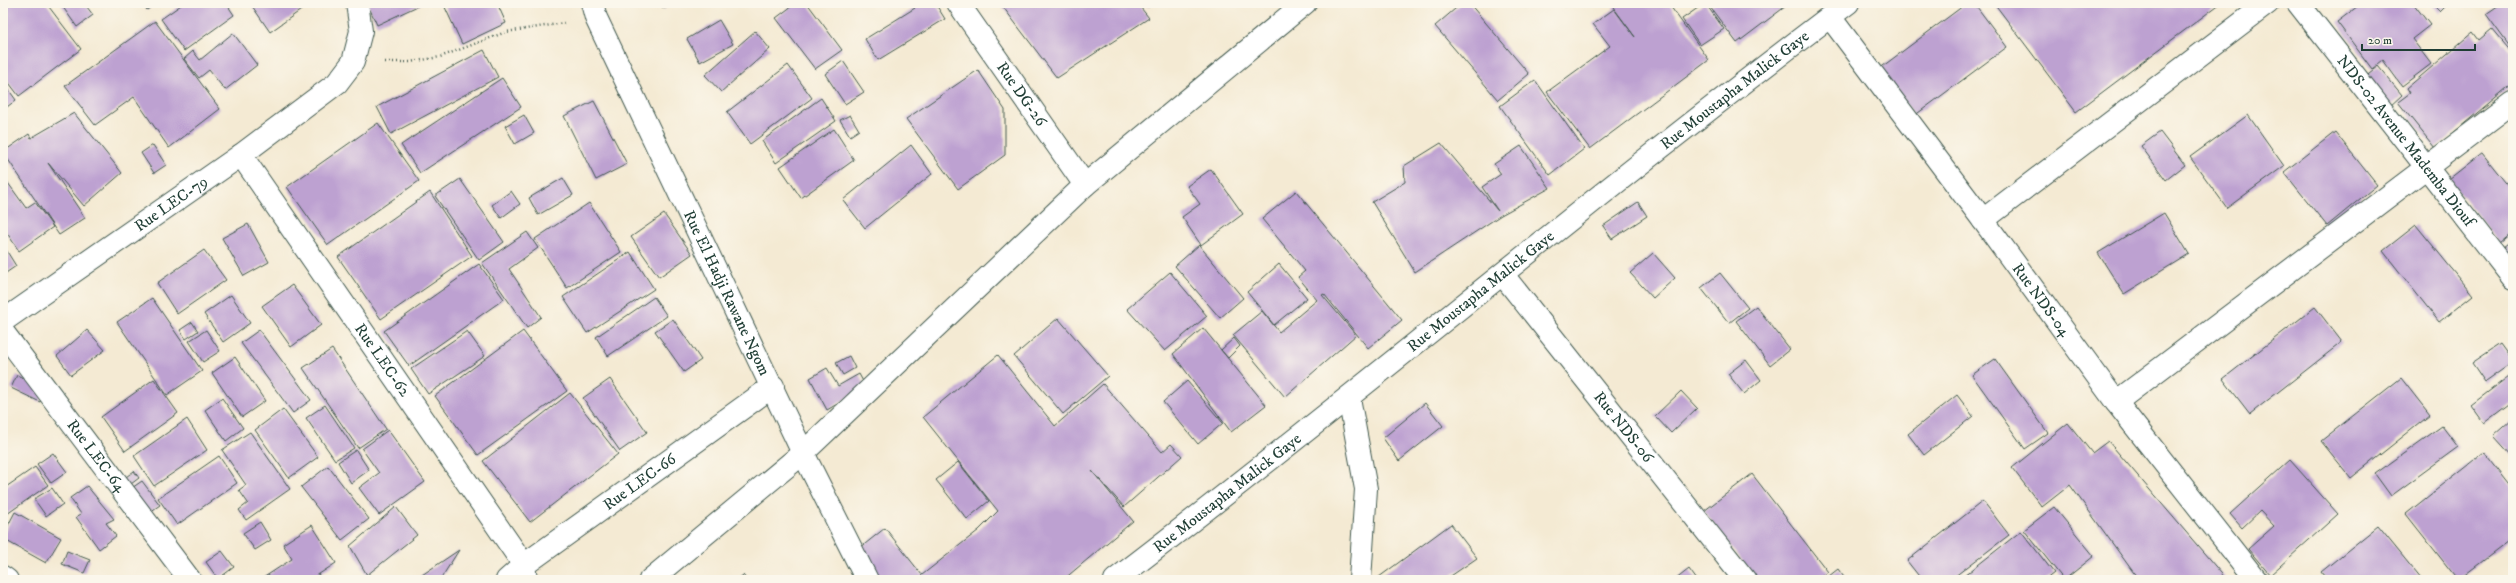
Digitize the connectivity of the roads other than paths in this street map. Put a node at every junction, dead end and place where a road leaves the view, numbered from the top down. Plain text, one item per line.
1 (357, 3) edge
2 (958, 3) edge
3 (1305, 3) edge
4 (1848, 3) edge
5 (2268, 3) edge
6 (2298, 3) edge
7 (594, 10) edge
8 (1830, 17) junction
9 (2513, 102) edge
10 (241, 155) junction
11 (2427, 168) junction
12 (1085, 185) junction
13 (1983, 220) junction
14 (1503, 275) junction
15 (2513, 278) edge
16 (3, 321) edge
17 (3, 332) edge
18 (773, 386) junction
19 (1349, 398) junction
20 (2116, 402) junction
21 (803, 453) junction
22 (525, 573) edge
23 (3, 576) edge
24 (7, 580) edge
25 (190, 580) edge
26 (507, 580) edge
27 (650, 580) edge
28 (867, 580) edge
29 (1115, 580) edge
30 (1360, 580) edge
31 (1745, 580) edge
32 (2256, 580) edge

1 - 10 street, Rue LEC-79
2 - 12 street, Rue DG-26
3 - 12 street
4 - 8 street, Rue Moustapha Malick Gaye
5 - 13 street
6 - 11 street, NDS-02 Avenue Mademba Diouf
7 - 18 street, Rue El Hadji Rawane Ngom
8 - 13 street, Rue NDS-04
8 - 14 street, Rue Moustapha Malick Gaye
9 - 11 street
10 - 16 street, Rue LEC-79
10 - 22 street, Rue LEC-62
11 - 15 street, NDS-02 Avenue Mademba Diouf
11 - 20 street
12 - 21 street
13 - 20 street, Rue NDS-04
14 - 19 street, Rue Moustapha Malick Gaye
14 - 31 street, Rue NDS-06
17 - 25 street, Rue LEC-64
18 - 21 street, Rue El Hadji Rawane Ngom
18 - 22 street, Rue LEC-66
19 - 29 street, Rue Moustapha Malick Gaye
19 - 30 street
20 - 32 street, Rue NDS-04
21 - 27 street
21 - 28 street, Rue El Hadji Rawane Ngom
22 - 26 street, Rue LEC-66
23 - 24 street

